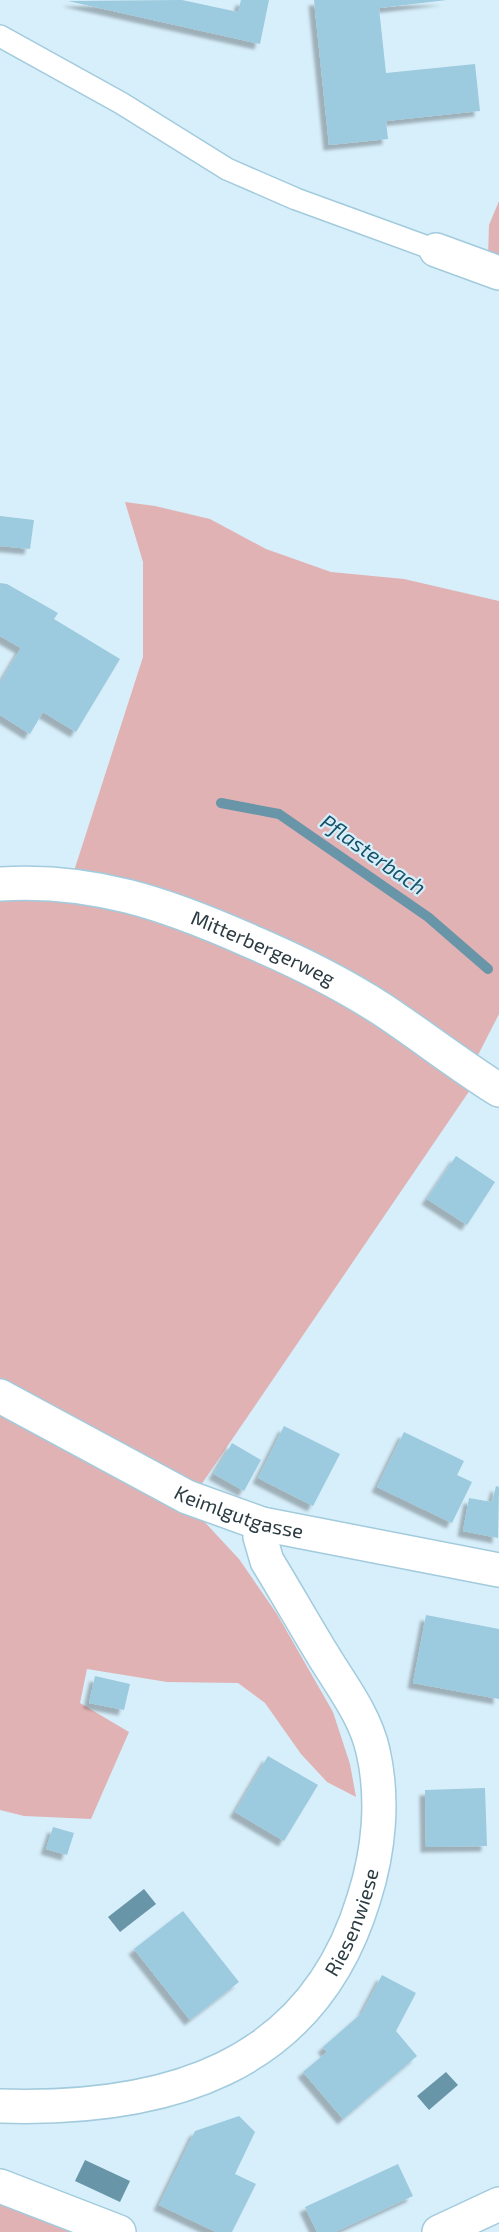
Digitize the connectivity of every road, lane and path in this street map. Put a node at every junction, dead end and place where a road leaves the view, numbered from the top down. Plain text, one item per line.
1 (0, 36) edge
2 (436, 250) joint
3 (499, 273) edge
4 (0, 884) edge
5 (499, 1090) edge
6 (0, 1396) edge
7 (262, 1524) junction
8 (499, 1570) edge
9 (0, 2106) edge
10 (0, 2186) edge
11 (499, 2204) edge
12 (119, 2232) edge
13 (439, 2232) edge

1 - 2 lane
2 - 3 street
4 - 5 street, Mitterbergerweg
6 - 7 street, Keimlgutgasse
7 - 8 street, Keimlgutgasse
7 - 9 street, Riesenwiese
10 - 12 street
11 - 13 street

